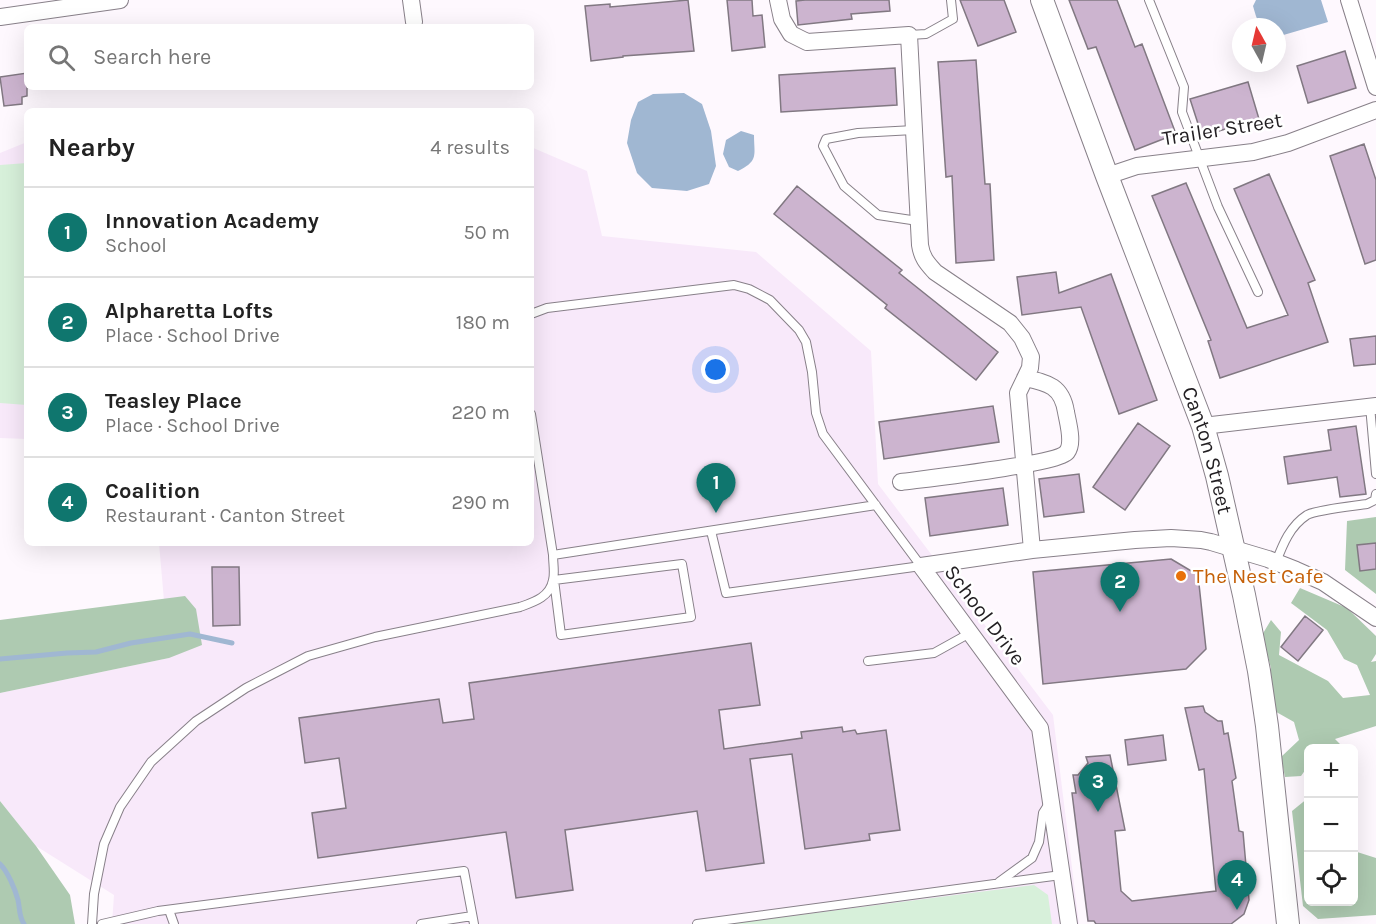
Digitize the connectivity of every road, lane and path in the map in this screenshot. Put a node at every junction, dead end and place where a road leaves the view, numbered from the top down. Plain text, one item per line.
1 (120, 0) edge
2 (411, 0) edge
3 (778, 0) edge
4 (951, 0) edge
5 (1042, 0) edge
6 (1149, 0) edge
7 (1349, 0) edge
8 (0, 17) edge
9 (414, 22) dead end
10 (909, 35) junction
11 (1376, 87) edge
12 (1376, 110) edge
13 (914, 129) junction
14 (1200, 159) junction
15 (1107, 176) junction
16 (918, 221) junction
17 (1258, 292) dead end
18 (534, 313) edge
19 (1025, 378) junction
20 (1373, 406) edge
21 (1203, 426) junction
22 (534, 433) edge
23 (1024, 465) junction
24 (1376, 474) edge
25 (901, 482) dead end
26 (1376, 494) edge
27 (876, 505) junction
28 (711, 531) junction
29 (1233, 548) junction
30 (1032, 550) junction
31 (553, 555) junction
32 (1276, 562) junction
33 (921, 566) junction
34 (554, 580) junction
35 (1376, 618) edge
36 (970, 633) junction
37 (868, 662) dead end
38 (1051, 801) junction
39 (1061, 875) junction
40 (998, 883) junction
41 (170, 909) junction
42 (473, 920) edge
43 (92, 924) edge
44 (102, 924) edge
45 (174, 924) edge
46 (421, 924) edge
47 (697, 924) edge
48 (1069, 924) edge
49 (1288, 924) edge

1 - 8 street
2 - 9 street
3 - 10 street
4 - 10 lane
5 - 15 street, Canton Street
6 - 14 lane
7 - 11 street
10 - 13 street
12 - 14 street, Trailer Street
13 - 16 street
13 - 16 lane
14 - 15 street, Trailer Street
14 - 17 lane
15 - 21 street, Canton Street
16 - 19 street
18 - 27 lane
19 - 23 street
19 - 23 street
20 - 21 street
20 - 24 lane
21 - 29 street, Canton Street
22 - 31 lane
23 - 25 street
23 - 30 street
26 - 32 lane
27 - 28 lane
27 - 33 lane
28 - 31 lane
28 - 33 lane
29 - 30 street, School Drive
29 - 32 street, School Drive
29 - 49 street, Canton Street
30 - 33 street, School Drive
31 - 34 lane
32 - 35 street, School Drive
33 - 36 street, School Drive
34 - 34 lane
34 - 43 lane
36 - 37 lane
36 - 38 street, School Drive
38 - 39 street, School Drive
38 - 40 lane
39 - 40 lane
39 - 48 street, School Drive
40 - 47 lane
41 - 42 lane
41 - 44 lane
41 - 45 lane
42 - 46 lane

